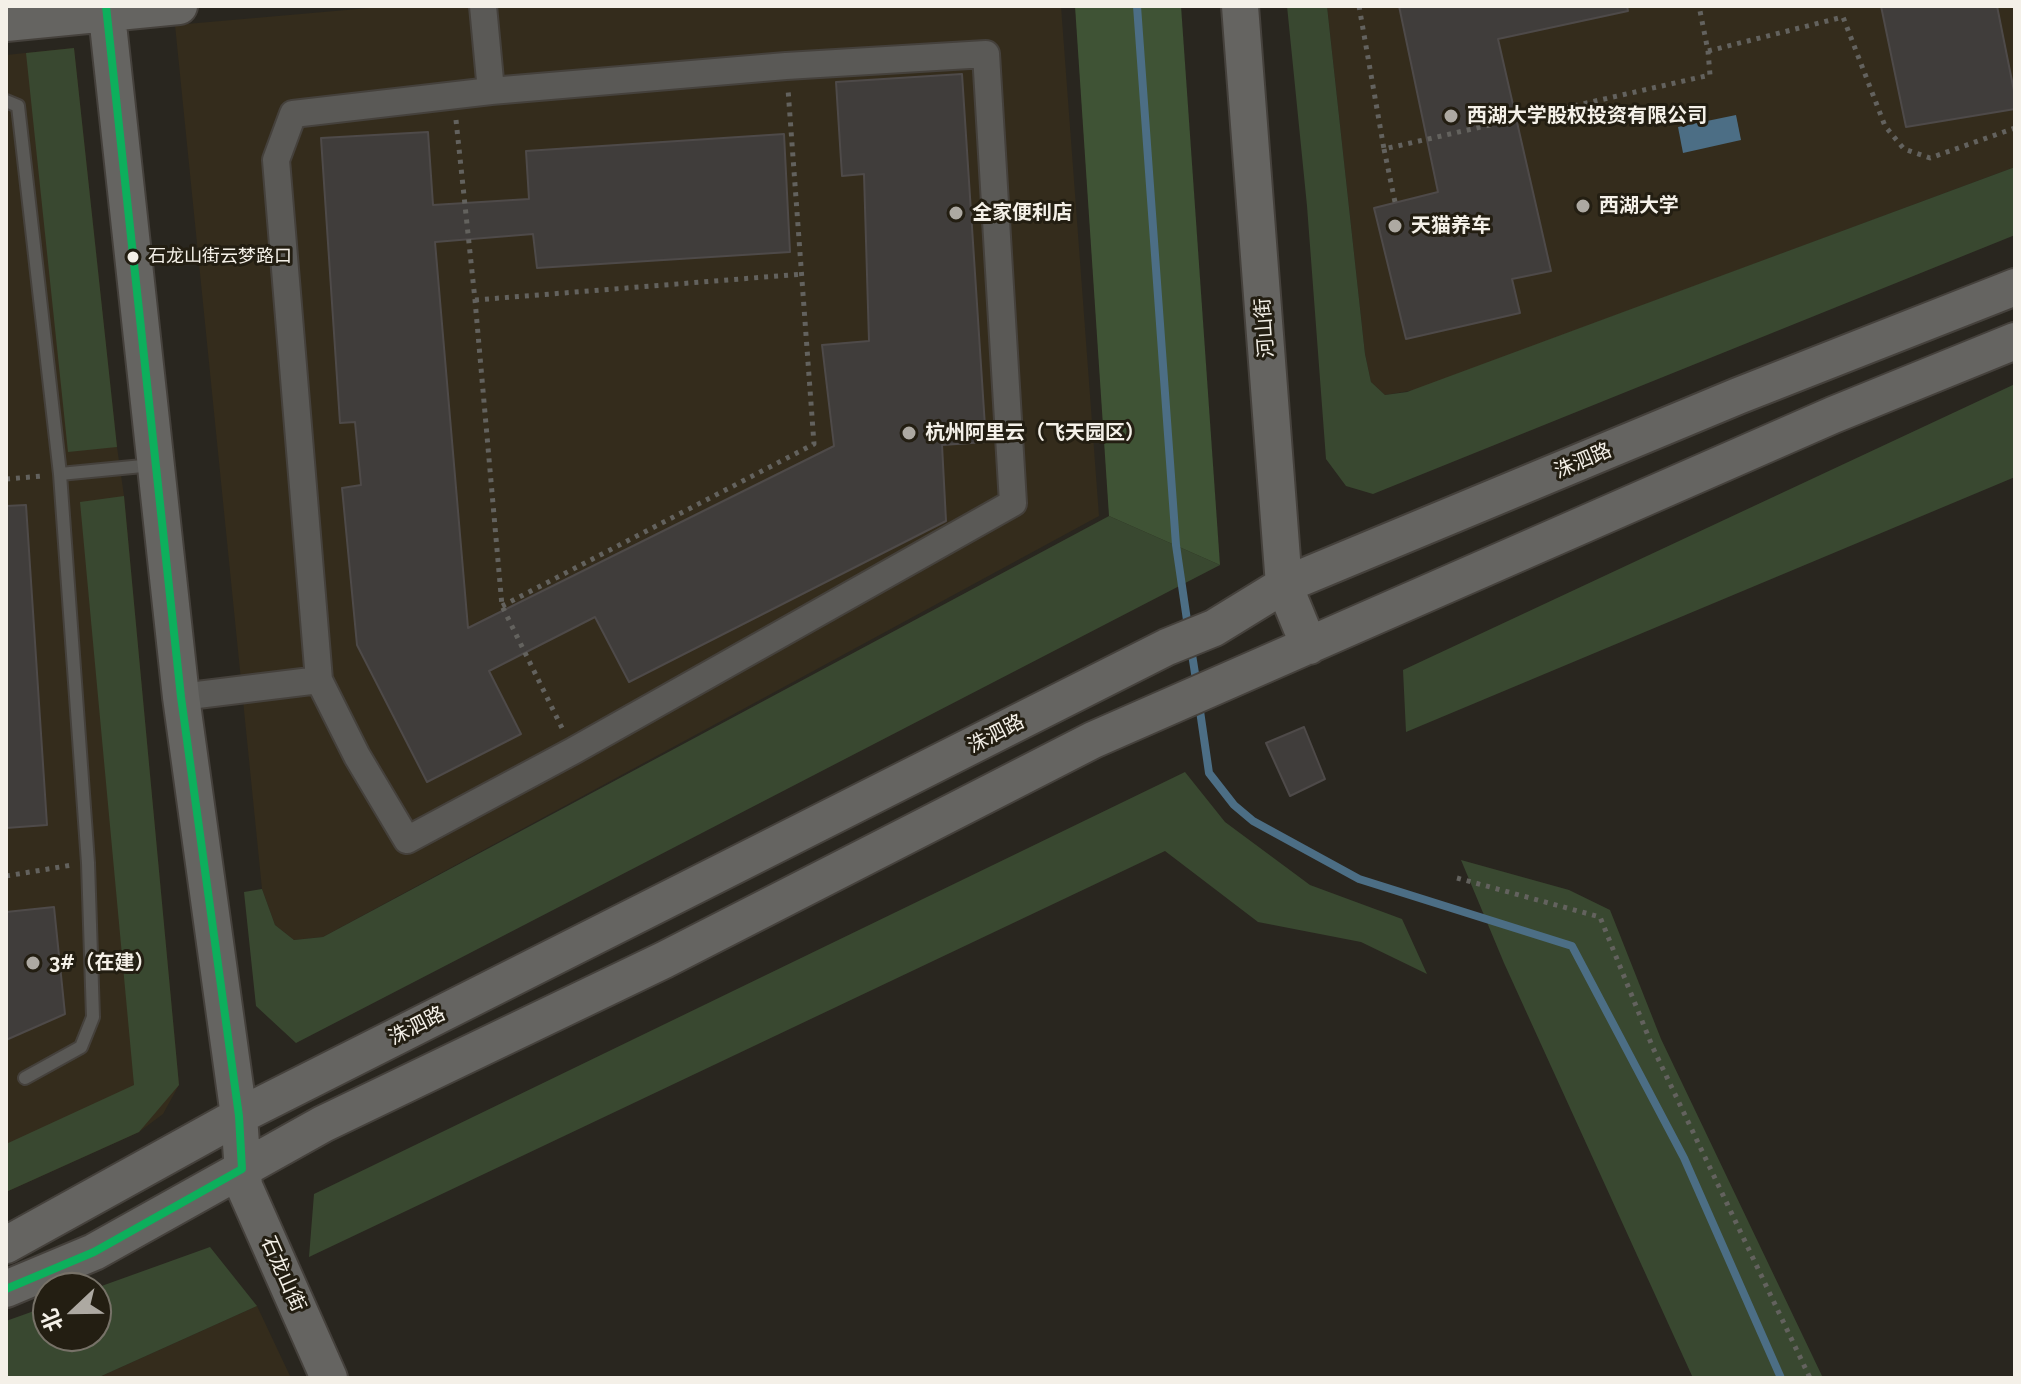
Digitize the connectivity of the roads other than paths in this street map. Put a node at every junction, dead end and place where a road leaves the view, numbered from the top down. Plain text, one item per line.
1 (179, 6) edge
2 (483, 6) edge
3 (1240, 6) edge
4 (107, 9) edge
5 (6, 23) edge
6 (491, 91) junction
7 (6, 101) edge
8 (2015, 287) edge
9 (2015, 341) edge
10 (155, 464) junction
11 (60, 474) junction
12 (1284, 585) junction
13 (1309, 646) junction
14 (319, 680) junction
15 (181, 697) junction
16 (25, 1078) dead end
17 (239, 1116) junction
18 (242, 1169) junction
19 (6, 1245) edge
20 (6, 1289) edge
21 (329, 1378) edge

1 - 4 street
2 - 6 street
3 - 12 street, 河山街
4 - 5 street
4 - 10 street
6 - 14 street
6 - 14 street
7 - 11 lane
8 - 12 street, 洙泗路
9 - 13 street
10 - 11 lane
10 - 15 street
11 - 16 lane
12 - 13 street, 河山街
12 - 17 street, 洙泗路
13 - 18 street
14 - 15 street
15 - 17 street
17 - 18 street, 石龙山街
17 - 19 street, 洙泗路
18 - 20 street
18 - 21 street, 石龙山街

